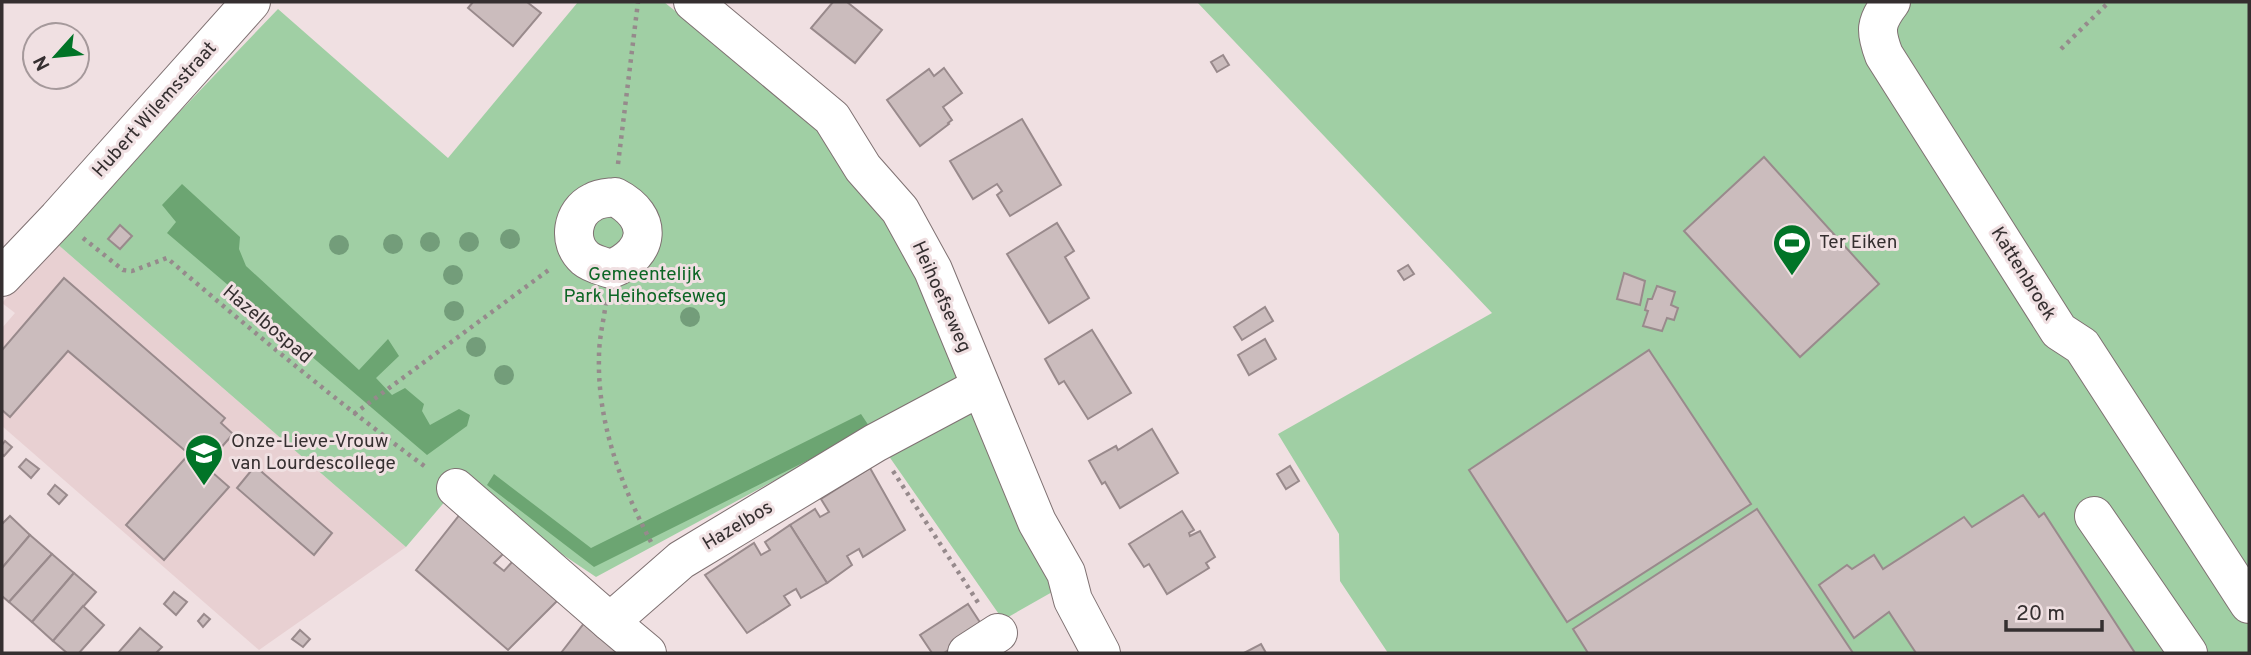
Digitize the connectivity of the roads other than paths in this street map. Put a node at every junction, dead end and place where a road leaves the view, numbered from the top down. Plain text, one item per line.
1 (251, 2) edge
2 (694, 2) edge
3 (1891, 2) edge
4 (611, 269) joint
5 (2, 277) edge
6 (964, 396) junction
7 (456, 488) road end
8 (2094, 516) dead end
9 (2249, 604) edge
10 (610, 622) junction
11 (647, 653) edge
12 (1101, 653) edge
13 (2188, 653) edge

1 - 5 street, Hubert Wilemsstraat
2 - 6 street, Heihoefseweg
3 - 9 street, Kattenbroek
4 - 4 street
6 - 10 street, Hazelbos
6 - 12 street, Heihoefseweg
7 - 10 street
8 - 13 street
10 - 11 street

